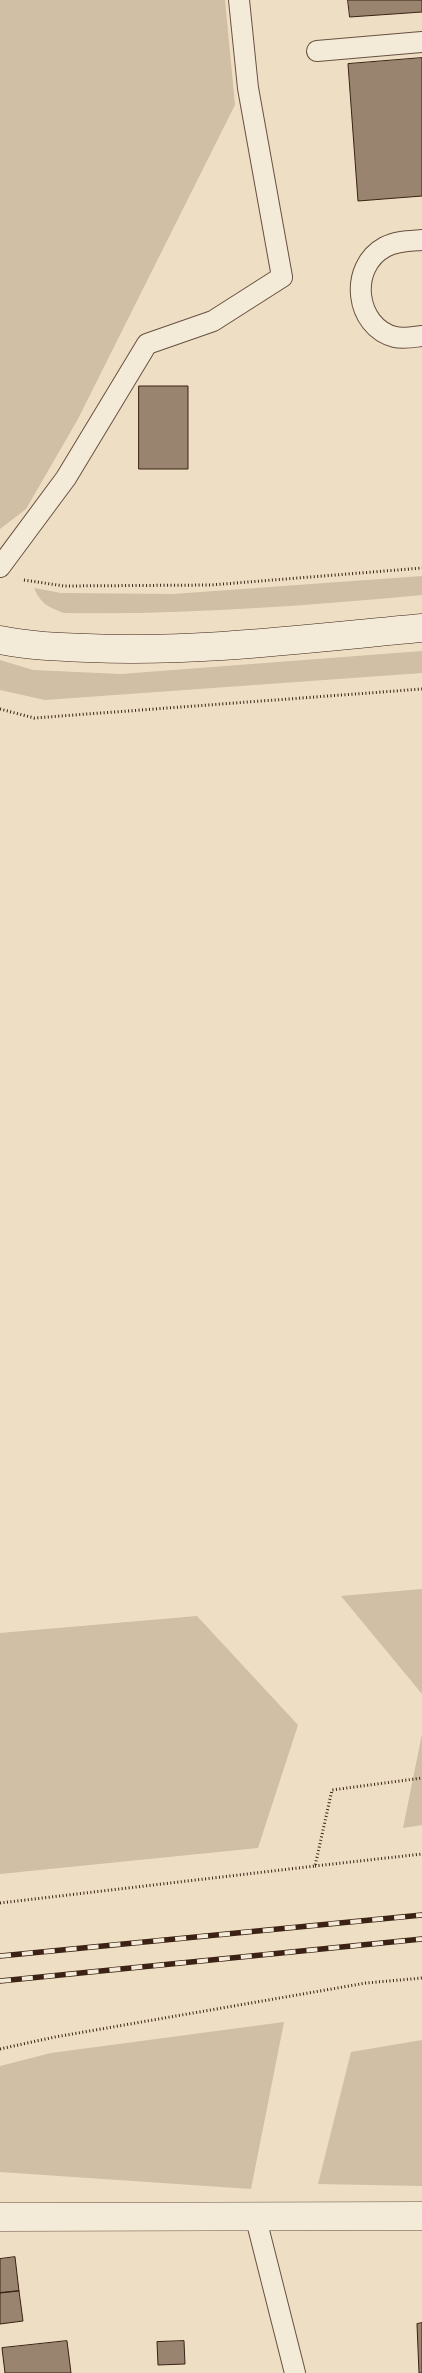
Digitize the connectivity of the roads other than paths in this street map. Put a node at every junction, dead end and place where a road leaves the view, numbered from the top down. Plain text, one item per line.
1 (239, 0) edge
2 (422, 42) edge
3 (317, 50) dead end
4 (422, 240) edge
5 (422, 336) edge
6 (0, 567) edge
7 (422, 628) edge
8 (0, 640) edge
9 (255, 2215) junction
10 (422, 2216) edge
11 (0, 2217) edge
12 (295, 2373) edge

1 - 6 lane
2 - 3 lane
4 - 5 lane
7 - 8 street
9 - 10 street
9 - 11 street
9 - 12 lane

